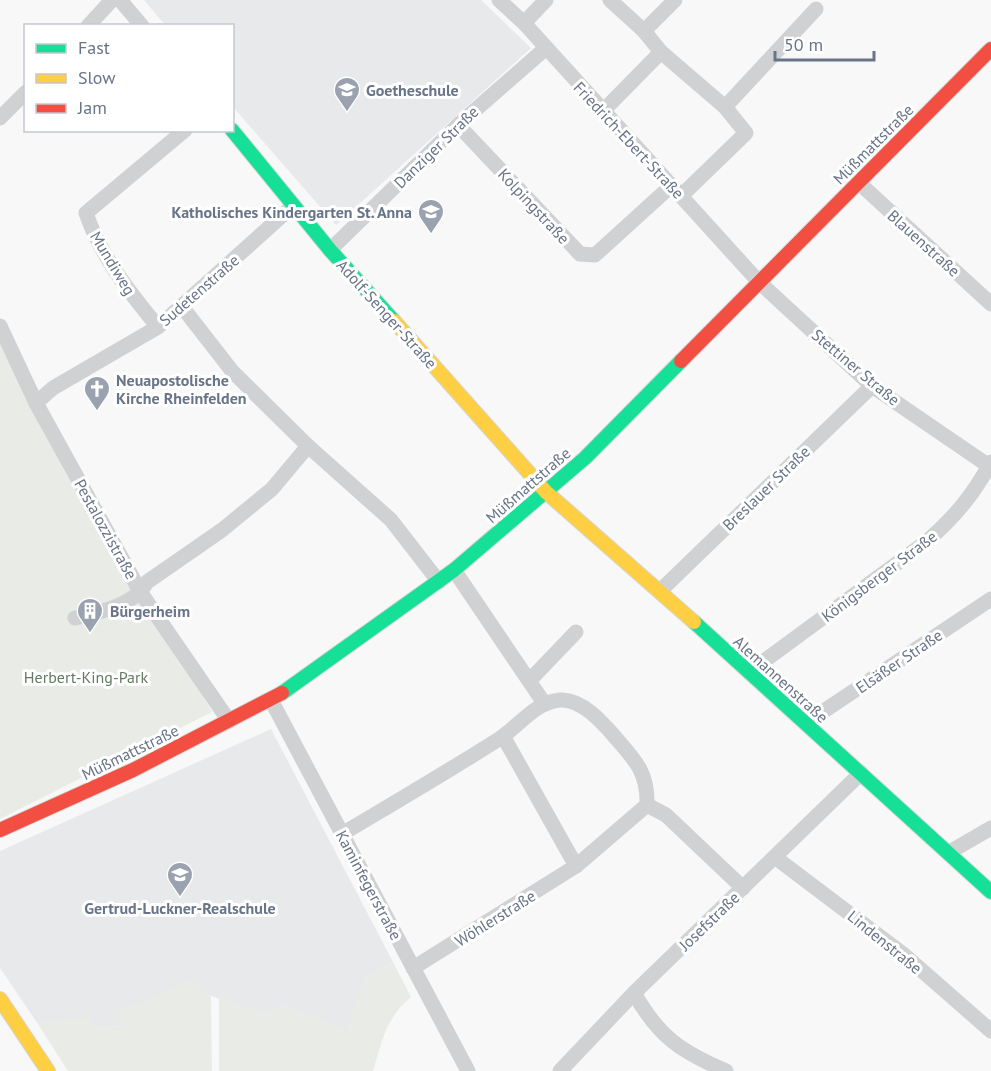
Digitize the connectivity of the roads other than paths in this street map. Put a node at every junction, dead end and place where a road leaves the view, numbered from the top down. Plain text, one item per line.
1 (112, 0) edge
2 (120, 0) edge
3 (499, 0) edge
4 (546, 0) edge
5 (610, 0) edge
6 (675, 0) edge
7 (816, 9) dead end
8 (524, 23) junction
9 (90, 24) edge
10 (140, 24) edge
11 (644, 31) junction
12 (546, 48) junction
13 (991, 49) edge
14 (661, 52) junction
15 (24, 94) edge
16 (725, 107) junction
17 (603, 111) junction
18 (0, 118) edge
19 (458, 125) junction
20 (183, 132) edge
21 (234, 132) edge
22 (858, 182) junction
23 (676, 191) junction
24 (294, 205) junction
25 (330, 250) junction
26 (758, 281) junction
27 (989, 299) edge
28 (183, 308) junction
29 (0, 326) edge
30 (158, 327) junction
31 (872, 386) junction
32 (36, 403) junction
33 (308, 446) junction
34 (990, 464) edge
35 (546, 492) junction
36 (454, 570) junction
37 (439, 582) junction
38 (660, 591) junction
39 (141, 593) junction
40 (991, 599) edge
41 (75, 618) dead end
42 (576, 632) dead end
43 (749, 672) junction
44 (530, 680) junction
45 (271, 700) junction
46 (544, 703) junction
47 (229, 721) junction
48 (806, 723) junction
49 (503, 736) junction
50 (861, 773) junction
51 (647, 805) junction
52 (991, 828) edge
53 (0, 830) edge
54 (342, 834) junction
55 (948, 853) junction
56 (776, 858) junction
57 (576, 866) junction
58 (743, 888) junction
59 (991, 892) edge
60 (413, 968) junction
61 (634, 993) junction
62 (0, 999) edge
63 (991, 1031) edge
64 (48, 1071) edge
65 (468, 1071) edge
66 (560, 1071) edge
67 (726, 1071) edge

1 - 9 street
2 - 10 street
3 - 8 street, Friedrich-Ebert-Straße
4 - 8 street
5 - 11 street
6 - 11 street
7 - 16 street
8 - 12 street, Friedrich-Ebert-Straße
11 - 14 street
12 - 17 street, Friedrich-Ebert-Straße
12 - 19 street, Danziger Straße
13 - 22 street, Müßmattstraße
14 - 16 street
14 - 17 street
15 - 18 street
16 - 23 street, Kolpingstraße
17 - 23 street, Friedrich-Ebert-Straße
19 - 23 street, Kolpingstraße
19 - 25 street, Danziger Straße
20 - 30 street, Mundiweg
21 - 24 street, Adolf-Senger-Straße
22 - 26 street, Müßmattstraße
22 - 27 street, Blauenstraße
23 - 26 street, Friedrich-Ebert-Straße
24 - 25 street, Adolf-Senger-Straße
24 - 28 street, Sudetenstraße
25 - 35 street, Adolf-Senger-Straße
26 - 31 street, Stettiner Straße
26 - 35 street, Müßmattstraße
28 - 30 street, Sudetenstraße
28 - 33 street
29 - 32 street, Pestalozzistraße
30 - 32 street, Sudetenstraße
31 - 34 street, Stettiner Straße
31 - 38 street, Breslauer Straße
32 - 39 street, Pestalozzistraße
33 - 37 street
33 - 39 street
34 - 43 street, Königsberger Straße
35 - 36 street, Müßmattstraße
35 - 38 street, Alemannenstraße
36 - 37 street, Müßmattstraße
36 - 44 street
37 - 45 street, Müßmattstraße
38 - 43 street, Alemannenstraße
39 - 41 street
39 - 47 street, Pestalozzistraße
40 - 48 street, Elsäßer Straße
42 - 44 street
43 - 48 street, Alemannenstraße
44 - 46 street
45 - 47 street, Müßmattstraße
45 - 54 street, Kaminfegerstraße
46 - 49 street
46 - 51 street
47 - 53 street, Müßmattstraße
48 - 50 street, Alemannenstraße
49 - 54 street
49 - 57 street
50 - 55 street, Alemannenstraße
50 - 56 street, Josefstraße
51 - 57 street, Wöhlerstraße
51 - 58 street
52 - 55 street
54 - 60 street, Kaminfegerstraße
55 - 59 street, Alemannenstraße
56 - 58 street, Josefstraße
56 - 63 street, Lindenstraße
57 - 60 street, Wöhlerstraße
58 - 61 street, Josefstraße
60 - 65 street, Kaminfegerstraße
61 - 66 street, Josefstraße
61 - 67 street
62 - 64 street

